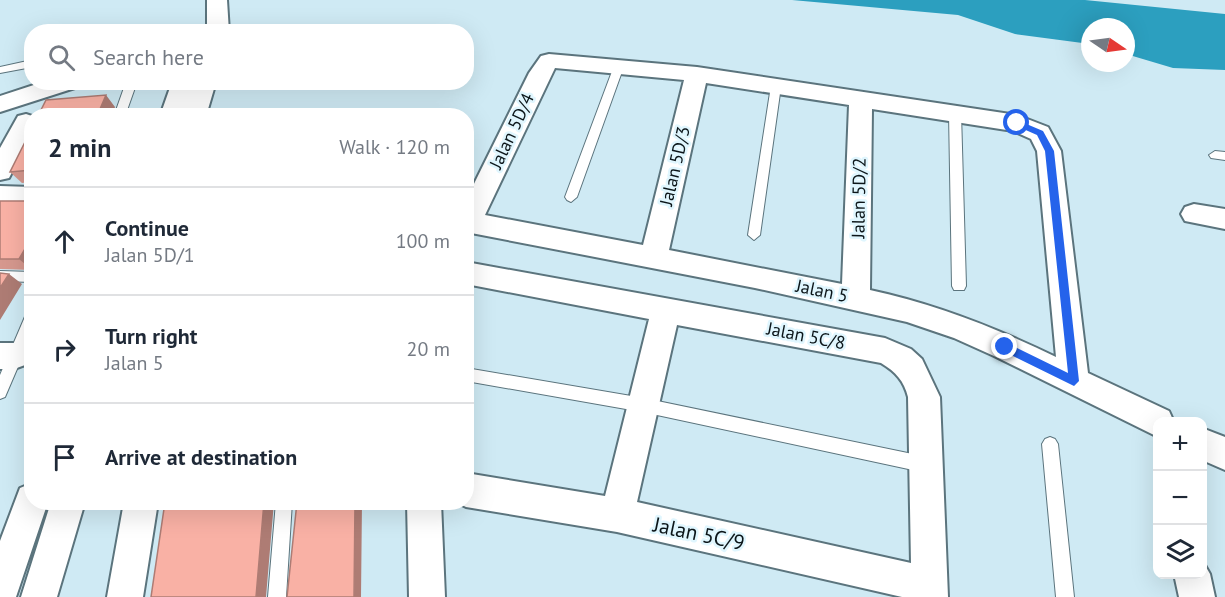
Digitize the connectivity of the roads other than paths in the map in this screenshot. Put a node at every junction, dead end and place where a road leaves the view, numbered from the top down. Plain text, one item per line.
1 (217, 0) edge
2 (217, 24) edge
3 (24, 64) edge
4 (619, 66) junction
5 (0, 69) edge
6 (697, 74) junction
7 (776, 86) junction
8 (45, 90) edge
9 (129, 90) edge
10 (181, 90) edge
11 (202, 90) edge
12 (861, 99) junction
13 (0, 104) edge
14 (122, 108) edge
15 (175, 108) edge
16 (197, 108) edge
17 (955, 113) junction
18 (24, 126) edge
19 (0, 171) edge
20 (0, 196) edge
21 (24, 196) edge
22 (571, 197) dead end
23 (474, 210) edge
24 (1194, 214) dead end
25 (1225, 219) edge
26 (474, 223) edge
27 (754, 235) dead end
28 (654, 257) junction
29 (474, 274) edge
30 (0, 276) edge
31 (24, 277) edge
32 (959, 286) dead end
33 (856, 298) junction
34 (666, 310) junction
35 (24, 329) edge
36 (7, 356) edge
37 (474, 375) edge
38 (1074, 381) junction
39 (0, 392) edge
40 (644, 405) junction
41 (1153, 420) edge
42 (1050, 444) dead end
43 (1207, 445) edge
44 (1225, 454) edge
45 (927, 465) junction
46 (474, 491) edge
47 (28, 510) edge
48 (66, 510) edge
49 (140, 510) edge
50 (283, 510) edge
51 (424, 510) edge
52 (617, 515) junction
53 (1193, 579) edge
54 (0, 591) edge
55 (930, 591) edge
56 (39, 597) edge
57 (125, 597) edge
58 (277, 597) edge
59 (427, 597) edge
60 (1065, 597) edge
61 (1197, 597) edge

1 - 2 street
3 - 5 lane
4 - 6 street
4 - 22 lane
4 - 23 street, Jalan 5D/4
6 - 7 street
6 - 28 street, Jalan 5D/3
7 - 12 street
7 - 27 lane
8 - 13 street
9 - 14 lane
10 - 15 street
11 - 16 street
12 - 17 street
12 - 33 street, Jalan 5D/2
17 - 32 lane
17 - 38 street
18 - 19 street
20 - 21 street
24 - 25 street
26 - 28 street, Jalan 5
28 - 33 street, Jalan 5
29 - 34 street, Jalan 5C/8
30 - 31 lane
33 - 38 street, Jalan 5
34 - 40 street
34 - 45 street, Jalan 5C/8
35 - 36 lane
36 - 39 lane
37 - 40 lane
38 - 41 street, Jalan 5
40 - 45 lane
40 - 52 street
42 - 60 lane
43 - 44 street
45 - 55 street, Jalan 5C/8
46 - 52 street, Jalan 5C/9
47 - 54 street
48 - 56 street
49 - 57 street
50 - 58 lane
51 - 59 street
52 - 55 street, Jalan 5C/9
53 - 61 street

